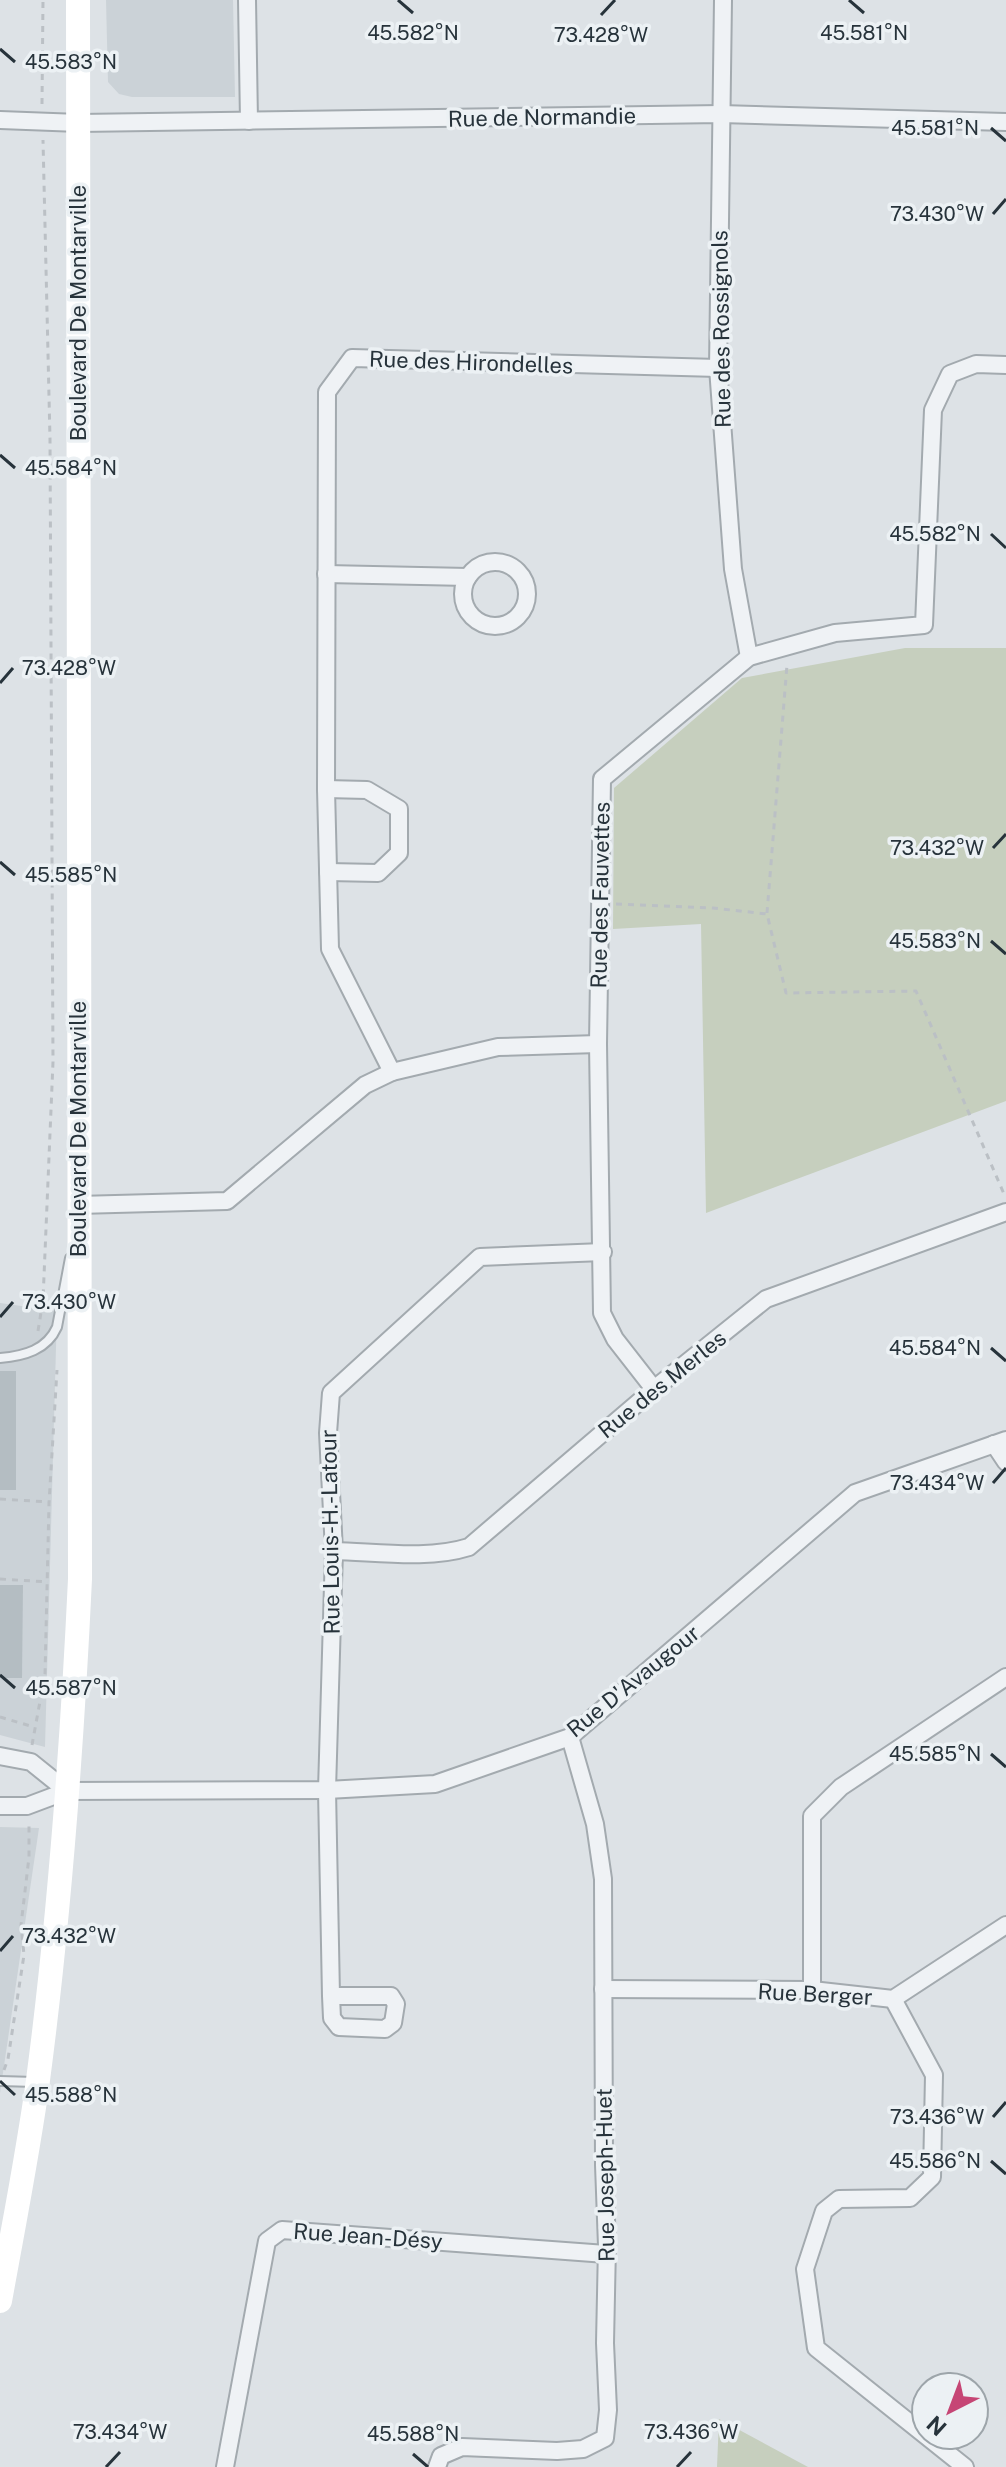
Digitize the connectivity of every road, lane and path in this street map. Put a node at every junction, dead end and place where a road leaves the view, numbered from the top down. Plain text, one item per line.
1 (43, 0) edge
2 (78, 0) edge
3 (247, 0) edge
4 (723, 0) edge
5 (42, 99) dead end
6 (721, 114) junction
7 (0, 120) edge
8 (249, 121) junction
9 (1006, 122) edge
10 (79, 123) junction
11 (43, 147) dead end
12 (1006, 365) edge
13 (718, 368) junction
14 (326, 574) junction
15 (468, 577) dead end
16 (788, 646) junction
17 (749, 657) junction
18 (326, 789) junction
19 (328, 872) junction
20 (600, 904) junction
21 (767, 914) junction
22 (598, 1044) junction
23 (392, 1072) junction
24 (1006, 1198) edge
25 (78, 1205) junction
26 (1006, 1212) edge
27 (78, 1234) junction
28 (603, 1252) junction
29 (40, 1336) dead end
30 (0, 1358) edge
31 (60, 1364) dead end
32 (654, 1389) junction
33 (1000, 1442) edge
34 (1006, 1462) edge
35 (0, 1499) edge
36 (49, 1503) junction
37 (334, 1551) junction
38 (0, 1579) edge
39 (48, 1582) junction
40 (1006, 1677) edge
41 (0, 1717) edge
42 (34, 1727) junction
43 (570, 1737) junction
44 (32, 1747) dead end
45 (0, 1756) edge
46 (327, 1790) junction
47 (67, 1791) junction
48 (0, 1806) edge
49 (27, 1815) dead end
50 (1006, 1925) edge
51 (603, 1989) junction
52 (812, 1990) junction
53 (331, 1996) dead end
54 (893, 1999) junction
55 (8, 2059) dead end
56 (0, 2081) edge
57 (37, 2082) junction
58 (606, 2254) junction
59 (0, 2301) edge
60 (225, 2467) edge
61 (437, 2467) edge
62 (965, 2467) edge

1 - 5 path
2 - 10 street, Boulevard De Montarville
3 - 8 street
4 - 6 street, Rue des Rossignols
6 - 8 street, Rue de Normandie
6 - 9 street, Rue de Normandie
6 - 13 street, Rue des Rossignols
7 - 10 street, Rue de Normandie
8 - 10 street, Rue de Normandie
10 - 25 street, Boulevard De Montarville
11 - 29 path, Boulevard De Montarville
12 - 16 street, Rue des Fauvettes
13 - 14 street, Rue des Hirondelles
13 - 17 street, Rue des Rossignols
14 - 15 street
14 - 18 street, Rue des Hirondelles
16 - 17 street, Rue des Fauvettes
16 - 21 path
17 - 20 street, Rue des Fauvettes
18 - 19 street, Rue des Hirondelles
18 - 19 street
19 - 23 street, Rue des Hirondelles
20 - 21 path
20 - 22 street, Rue des Fauvettes
21 - 24 path
22 - 23 street
22 - 28 street, Rue des Fauvettes
23 - 25 street
25 - 27 street, Boulevard De Montarville
26 - 32 street, Rue des Merles
27 - 30 lane
27 - 47 street, Boulevard De Montarville
28 - 32 street, Rue des Fauvettes
28 - 37 street, Rue Louis-H.-Latour
31 - 36 path
32 - 37 street, Rue des Merles
33 - 34 street
33 - 43 street, Rue D'Avaugour
35 - 36 path
36 - 39 path
37 - 46 street, Rue Louis-H.-Latour
38 - 39 path
39 - 42 path
40 - 52 street
41 - 42 path
42 - 44 path
43 - 46 street, Rue D'Avaugour
43 - 51 street, Rue Joseph-Huet
45 - 47 street
46 - 47 street, Rue D'Avaugour
46 - 53 street, Rue Louis-H.-Latour
47 - 48 street, Rue D'Avaugour
47 - 57 street, Boulevard De Montarville
49 - 55 path
50 - 54 street, Rue Berger
51 - 52 street, Rue Berger
51 - 58 street, Rue Joseph-Huet
52 - 54 street, Rue Berger
54 - 62 street
56 - 57 lane
57 - 59 street, Boulevard De Montarville
58 - 60 street, Rue Jean-Désy
58 - 61 street, Rue Joseph-Huet

